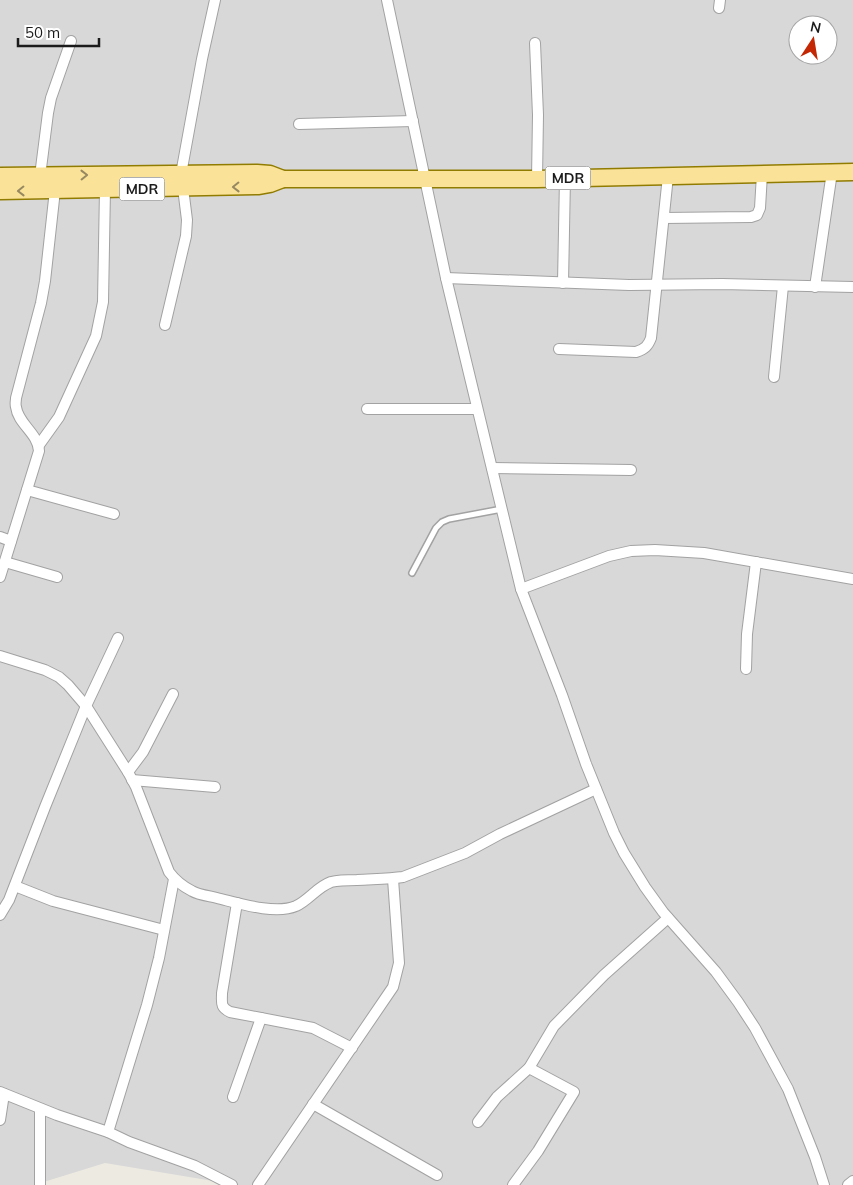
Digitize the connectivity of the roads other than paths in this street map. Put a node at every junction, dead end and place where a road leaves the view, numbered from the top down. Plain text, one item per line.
1 (215, 0) edge
2 (387, 0) edge
3 (71, 41) dead end
4 (535, 43) dead end
5 (413, 121) junction
6 (299, 124) dead end
7 (832, 172) junction
8 (853, 172) edge
9 (762, 174) junction
10 (0, 176) edge
11 (40, 176) junction
12 (668, 176) junction
13 (565, 178) junction
14 (537, 179) junction
15 (425, 180) junction
16 (182, 181) junction
17 (105, 189) junction
18 (55, 190) junction
19 (0, 191) edge
20 (664, 218) junction
21 (446, 278) junction
22 (563, 283) junction
23 (657, 284) junction
24 (782, 286) junction
25 (814, 287) junction
26 (853, 287) edge
27 (165, 325) dead end
28 (559, 349) dead end
29 (774, 376) dead end
30 (477, 409) junction
31 (367, 410) dead end
32 (39, 445) junction
33 (492, 468) junction
34 (631, 470) dead end
35 (27, 490) junction
36 (502, 509) junction
37 (114, 514) dead end
38 (0, 537) edge
39 (11, 541) junction
40 (5, 562) junction
41 (756, 562) junction
42 (412, 573) dead end
43 (0, 577) edge
44 (57, 577) dead end
45 (853, 579) edge
46 (521, 589) junction
47 (118, 638) dead end
48 (0, 656) edge
49 (746, 669) dead end
50 (173, 694) dead end
51 (86, 706) junction
52 (130, 776) junction
53 (215, 787) dead end
54 (596, 789) junction
55 (174, 879) junction
56 (392, 879) junction
57 (15, 886) junction
58 (237, 903) junction
59 (0, 915) edge
60 (668, 918) junction
61 (164, 930) junction
62 (261, 1018) junction
63 (352, 1048) junction
64 (529, 1068) junction
65 (2, 1093) edge
66 (233, 1097) dead end
67 (313, 1104) junction
68 (40, 1109) junction
69 (0, 1120) edge
70 (478, 1122) dead end
71 (108, 1132) junction
72 (437, 1174) dead end
73 (853, 1181) edge
74 (40, 1185) edge
75 (232, 1185) edge
76 (258, 1185) edge
77 (513, 1185) edge
78 (824, 1185) edge
79 (848, 1185) edge

1 - 16 street
2 - 5 street
3 - 11 street
4 - 14 street
5 - 6 street
5 - 15 street
7 - 8 main road, MDR
7 - 9 main road, MDR
7 - 25 street
9 - 12 main road, MDR
9 - 20 street
10 - 11 main road, MDR
11 -> 16 main road, MDR
12 - 13 main road, MDR
12 - 20 street
13 - 14 main road, MDR
13 - 22 street
14 - 15 main road, MDR
15 - 16 main road, MDR
15 - 21 street
16 - 17 main road, MDR
16 - 27 street
17 - 18 main road, MDR
17 - 32 street
18 -> 19 main road, MDR
18 - 32 street
20 - 23 street
21 - 22 street
21 - 30 street
22 - 23 street
23 - 24 street
23 - 28 street
24 - 25 street
24 - 29 street
25 - 26 street
30 - 31 street
30 - 33 street
32 - 35 street
33 - 34 street
33 - 36 street
35 - 37 street
35 - 39 street
36 - 42 lane
36 - 46 street
38 - 39 street
39 - 40 street
40 - 43 street
40 - 44 street
41 - 45 street
41 - 46 street
41 - 49 street
46 - 54 street
47 - 51 street
48 - 51 street
50 - 52 street
51 - 52 street
51 - 57 street
52 - 53 street
52 - 55 street
54 - 56 street
54 - 60 street
55 - 58 street
55 - 61 street
56 - 58 street
56 - 63 street
57 - 59 street
57 - 61 street
58 - 62 street
60 - 64 street
60 - 78 street
61 - 71 street
62 - 63 street
62 - 66 street
63 - 67 street
64 - 70 street
64 - 77 street
65 - 68 street
65 - 69 street
67 - 72 street
67 - 76 street
68 - 71 street
68 - 74 street
71 - 75 street
73 - 79 street

